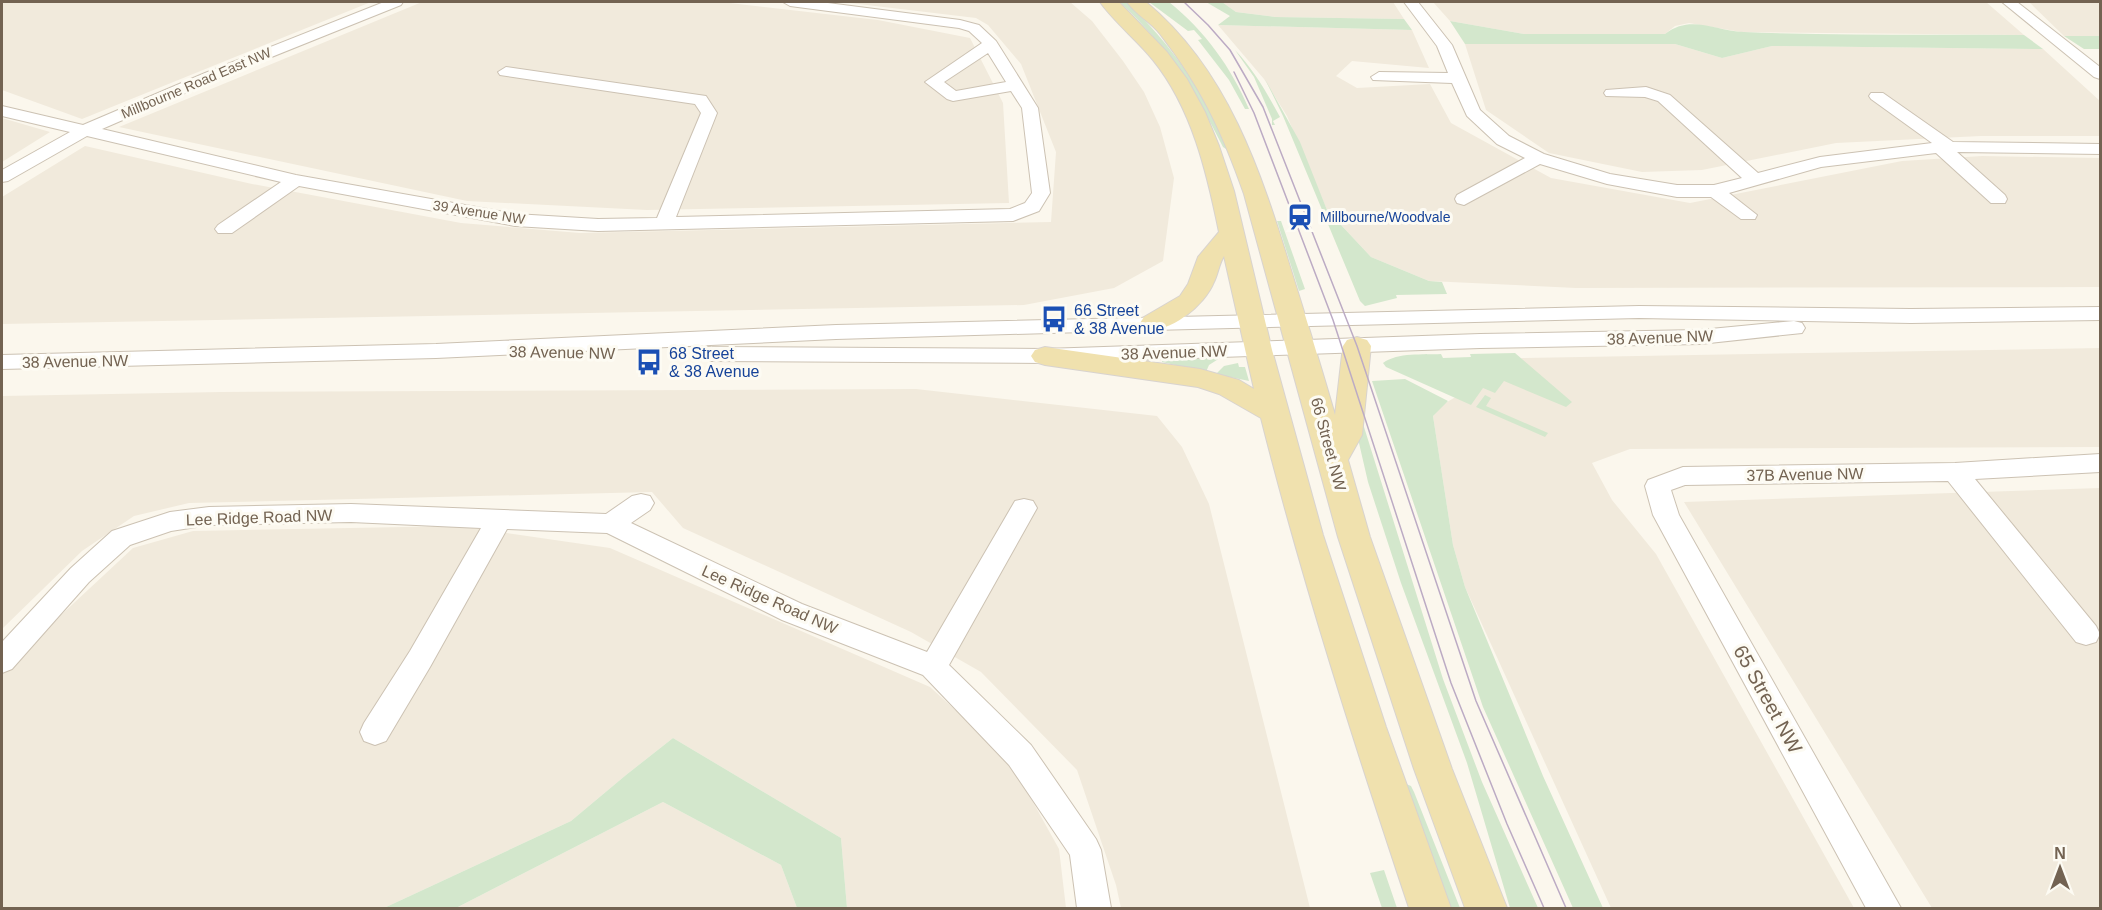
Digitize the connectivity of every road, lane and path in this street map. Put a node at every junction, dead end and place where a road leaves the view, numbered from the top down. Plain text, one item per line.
1 (396, 2) edge
2 (790, 2) edge
3 (903, 2) edge
4 (1109, 2) edge
5 (1136, 2) edge
6 (1411, 2) edge
7 (2009, 2) edge
8 (887, 14) junction
9 (986, 40) junction
10 (506, 72) dead end
11 (2100, 74) edge
12 (1379, 77) dead end
13 (1459, 78) junction
14 (1017, 85) junction
15 (1612, 93) dead end
16 (1877, 96) dead end
17 (2, 111) edge
18 (84, 131) junction
19 (1944, 147) junction
20 (2100, 149) edge
21 (1538, 158) junction
22 (2, 177) edge
23 (296, 180) junction
24 (1755, 180) junction
25 (1715, 191) junction
26 (1464, 199) dead end
27 (1998, 199) dead end
28 (1748, 215) dead end
29 (665, 222) junction
30 (225, 228) dead end
31 (1231, 233) junction
32 (2100, 314) edge
33 (1911, 316) junction
34 (1292, 320) junction
35 (1251, 321) junction
36 (1153, 323) junction
37 (1357, 346) junction
38 (1301, 348) junction
39 (1258, 350) junction
40 (436, 351) junction
41 (1045, 356) junction
42 (2, 362) edge
43 (1274, 412) junction
44 (1334, 460) junction
45 (2100, 463) edge
46 (1955, 472) junction
47 (1658, 486) joint
48 (641, 503) dead end
49 (1024, 508) dead end
50 (499, 520) junction
51 (611, 524) junction
52 (2086, 634) dead end
53 (2, 661) edge
54 (933, 667) junction
55 (375, 732) dead end
56 (1094, 909) edge
57 (1430, 909) edge
58 (1486, 909) edge
59 (1884, 909) edge

1 - 18 street, Millbourne Road East NW
2 - 8 street
3 - 8 street
4 - 31 main road
5 - 34 main road, 66 Street NW
6 - 13 street
7 - 11 street
8 - 9 street
9 - 14 street
9 - 14 street
10 - 29 street
12 - 13 street
13 - 21 street
14 - 29 street, 39 Avenue NW
15 - 24 street
16 - 19 street
17 - 18 street, 39 Avenue NW
18 - 22 street, Millbourne Road East NW
18 - 23 street, 39 Avenue NW
19 - 20 street
19 - 24 street
19 - 27 street
21 - 25 street
21 - 26 street
23 - 29 street, 39 Avenue NW
23 - 30 street
24 - 25 street
25 - 28 street
31 - 35 main road
31 - 36 main road
32 - 33 street, 38 Avenue NW
33 - 34 street, 38 Avenue NW
33 - 37 street, 38 Avenue NW
34 - 35 street, 38 Avenue NW
34 - 38 main road, 66 Street NW
35 - 36 street, 38 Avenue NW
35 - 39 main road
36 - 40 street, 38 Avenue NW
37 - 38 street, 38 Avenue NW
37 - 44 main road
38 - 39 street, 38 Avenue NW
38 - 44 main road, 66 Street NW
39 - 41 street, 38 Avenue NW
39 - 43 main road
40 - 41 street, 38 Avenue NW
40 - 42 street, 38 Avenue NW
41 - 43 main road
43 - 57 main road
44 - 58 main road, 66 Street NW
45 - 46 street, 37B Avenue NW
46 - 47 street, 37B Avenue NW
46 - 52 street
47 - 59 street, 65 Street NW
48 - 51 street
49 - 54 street
50 - 51 street, Lee Ridge Road NW
50 - 53 street, Lee Ridge Road NW
50 - 55 street
51 - 54 street, Lee Ridge Road NW
54 - 56 street, Lee Ridge Road NW

